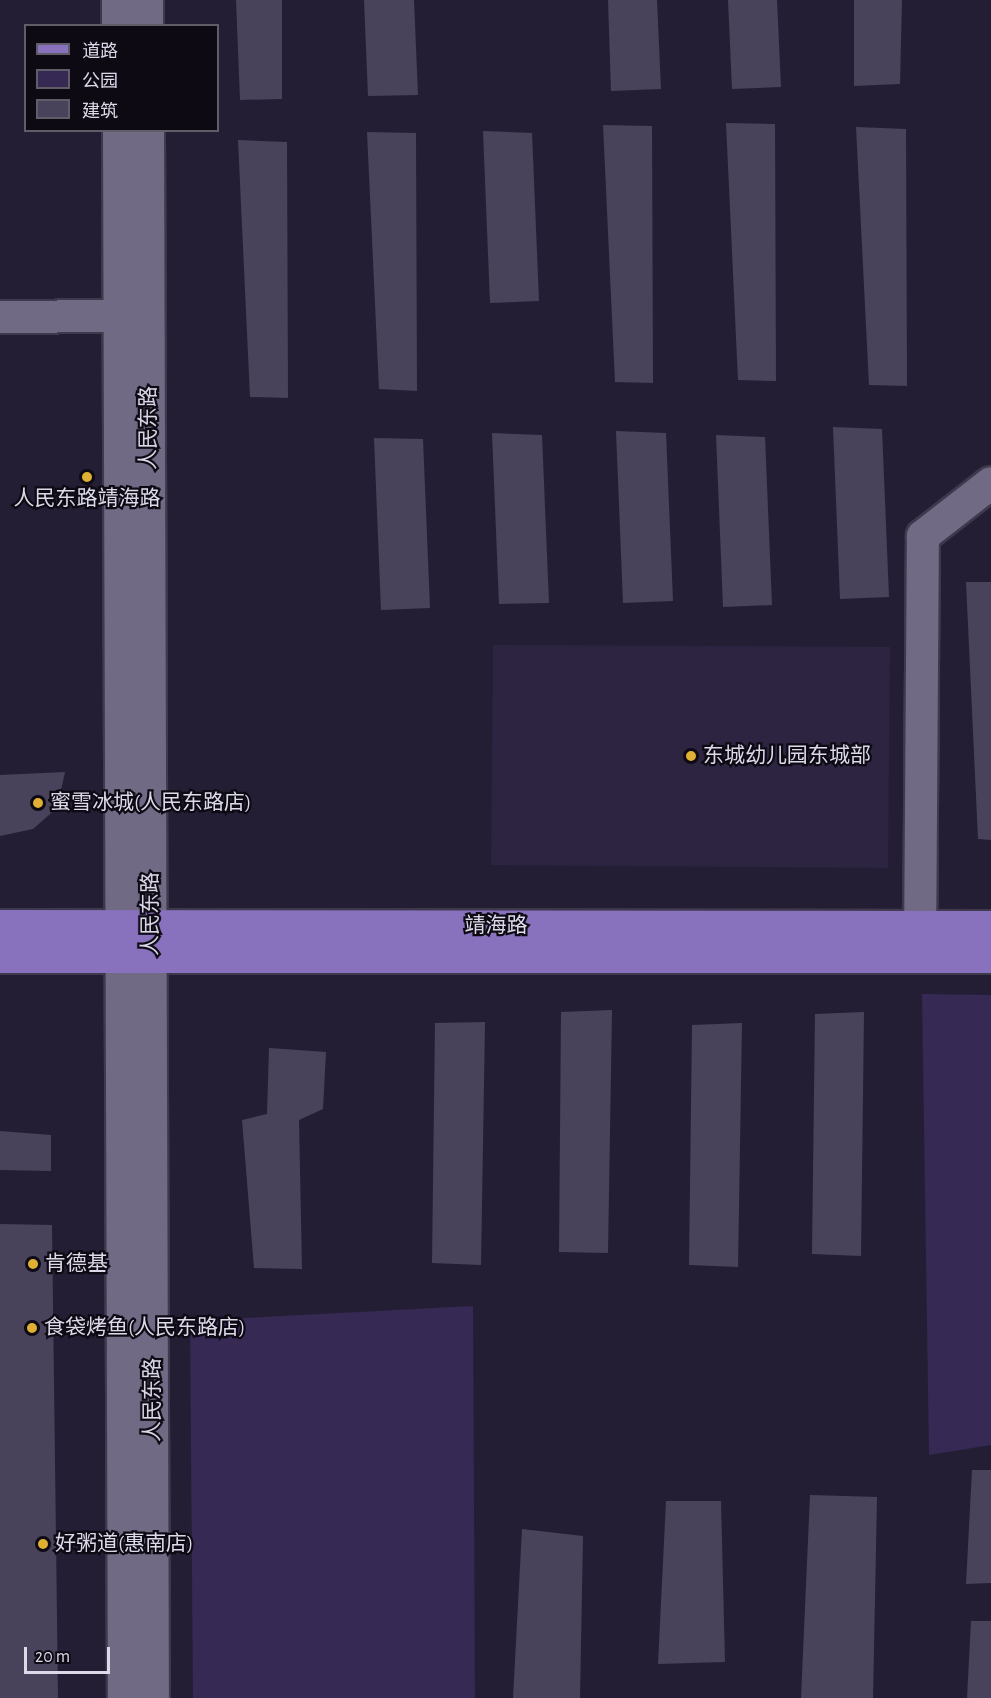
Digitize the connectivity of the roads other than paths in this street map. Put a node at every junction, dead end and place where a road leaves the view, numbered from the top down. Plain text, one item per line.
1 (118, 0) edge
2 (147, 0) edge
3 (118, 24) edge
4 (147, 24) edge
5 (119, 132) edge
6 (148, 132) edge
7 (119, 316) junction
8 (0, 317) edge
9 (991, 483) edge
10 (0, 926) edge
11 (991, 927) edge
12 (137, 941) junction
13 (919, 941) junction
14 (0, 956) edge
15 (991, 956) edge
16 (124, 1698) edge
17 (153, 1698) edge

1 - 3 street
2 - 4 street
5 - 7 street, 人民东路
6 - 12 street, 人民东路
7 - 8 street
7 - 12 street, 人民东路
9 - 13 street
10 - 12 main road, 靖海路
11 - 13 main road, 靖海路
12 - 13 main road, 靖海路
12 - 14 main road, 靖海路
12 - 16 street, 人民东路
12 - 17 street, 人民东路
13 - 15 main road, 靖海路

